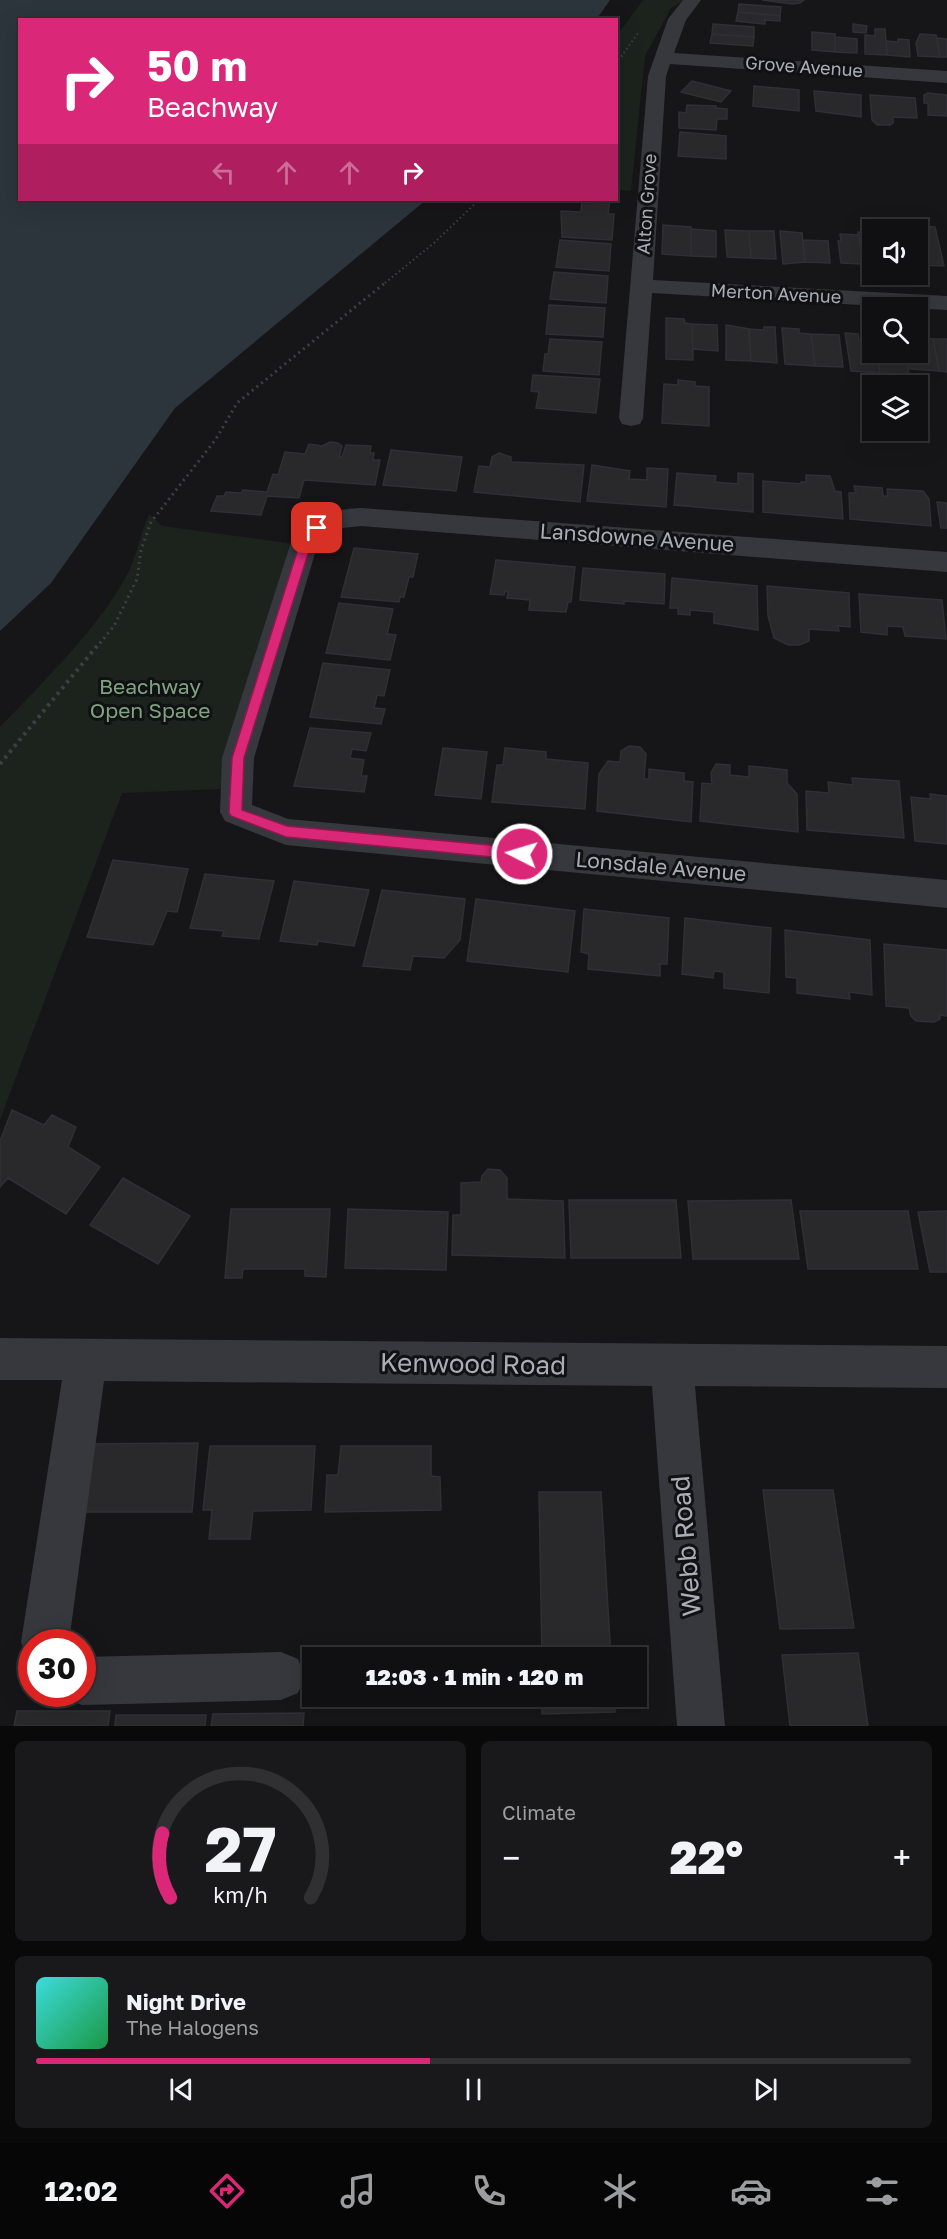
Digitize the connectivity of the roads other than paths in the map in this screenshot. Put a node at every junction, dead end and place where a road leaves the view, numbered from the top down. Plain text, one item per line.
1 (692, 0) edge
2 (662, 58) junction
3 (947, 77) edge
4 (640, 286) junction
5 (947, 303) edge
6 (630, 418) dead end
7 (947, 562) edge
8 (236, 813) joint
9 (947, 894) edge
10 (0, 1359) edge
11 (86, 1360) junction
12 (672, 1366) junction
13 (947, 1367) edge
14 (47, 1629) edge
15 (280, 1676) dead end
16 (96, 1681) edge
17 (700, 1726) edge

1 - 2 street, Alton Grove
2 - 3 street, Grove Avenue
2 - 4 street, Alton Grove
4 - 5 street, Merton Avenue
4 - 6 street, Alton Grove
7 - 8 street, Lansdowne Avenue
8 - 9 street, Lonsdale Avenue
10 - 11 street, Kenwood Road
11 - 12 street, Kenwood Road
11 - 14 street
12 - 13 street, Kenwood Road
12 - 17 street, Webb Road
15 - 16 street

